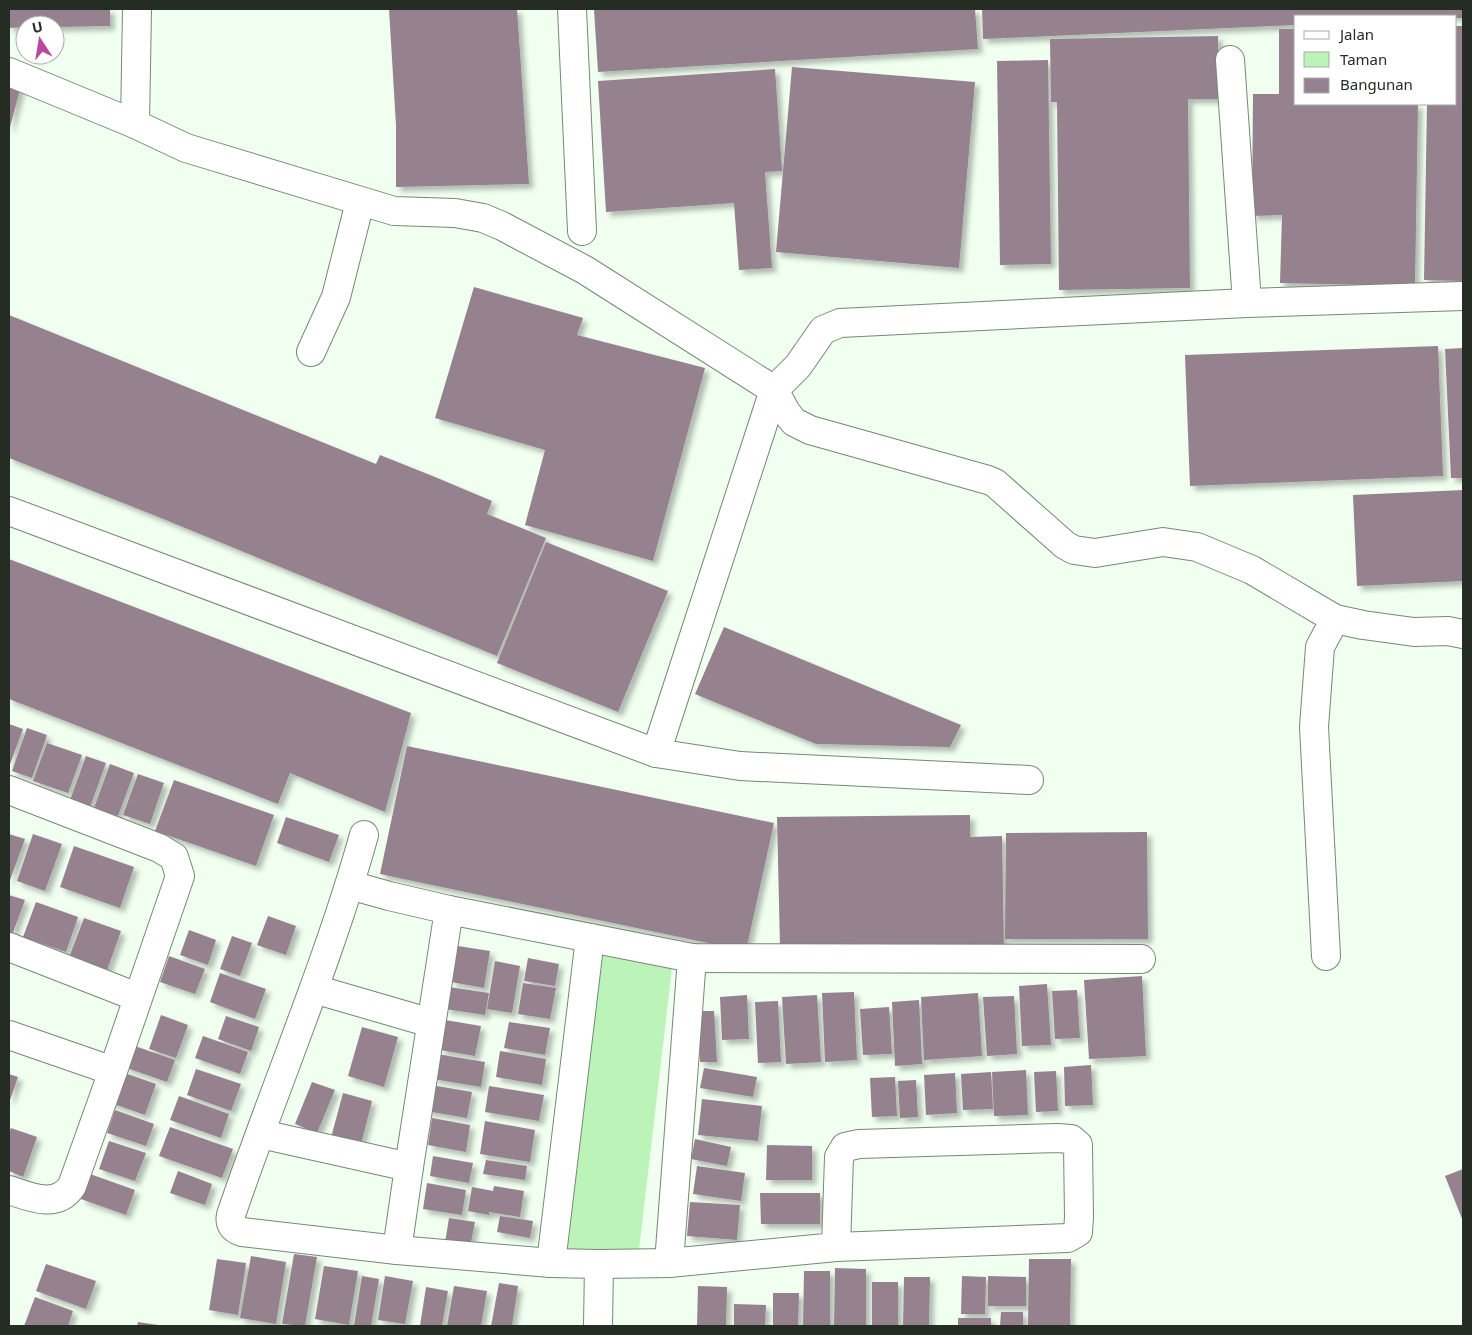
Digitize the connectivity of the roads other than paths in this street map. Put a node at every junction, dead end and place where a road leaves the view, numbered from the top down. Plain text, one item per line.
1 (137, 9) edge
2 (572, 9) edge
3 (1230, 60) dead end
4 (9, 72) edge
5 (135, 124) junction
6 (360, 202) junction
7 (582, 232) dead end
8 (1463, 296) edge
9 (1247, 303) junction
10 (311, 352) dead end
11 (774, 390) junction
12 (9, 511) edge
13 (1335, 619) junction
14 (1463, 634) edge
15 (656, 753) junction
16 (1028, 780) dead end
17 (9, 790) edge
18 (364, 834) dead end
19 (350, 885) junction
20 (450, 910) junction
21 (590, 938) junction
22 (9, 947) edge
23 (1326, 956) dead end
24 (692, 958) junction
25 (1141, 959) dead end
26 (314, 989) junction
27 (137, 997) junction
28 (431, 1022) junction
29 (9, 1035) edge
30 (114, 1072) junction
31 (260, 1134) junction
32 (408, 1167) junction
33 (9, 1190) edge
34 (836, 1247) junction
35 (397, 1250) junction
36 (550, 1263) junction
37 (669, 1263) junction
38 (599, 1264) junction
39 (598, 1326) edge

1 - 5 street
2 - 7 street
3 - 9 street
4 - 5 street
5 - 6 street
6 - 10 street
6 - 11 street
8 - 9 street
9 - 11 street
11 - 13 street
11 - 15 street
12 - 15 street
13 - 14 street
13 - 23 street
15 - 16 street
17 - 27 street
18 - 19 street
19 - 20 street
19 - 26 street
20 - 21 street
20 - 28 street
21 - 24 street
21 - 36 street
22 - 27 street
24 - 25 street
24 - 37 street
26 - 28 street
26 - 31 street
27 - 30 street
28 - 32 street
29 - 30 street
30 - 33 street
31 - 32 street
31 - 35 street
32 - 35 street
34 - 34 street
34 - 37 street
35 - 36 street
36 - 38 street
37 - 38 street
38 - 39 street

